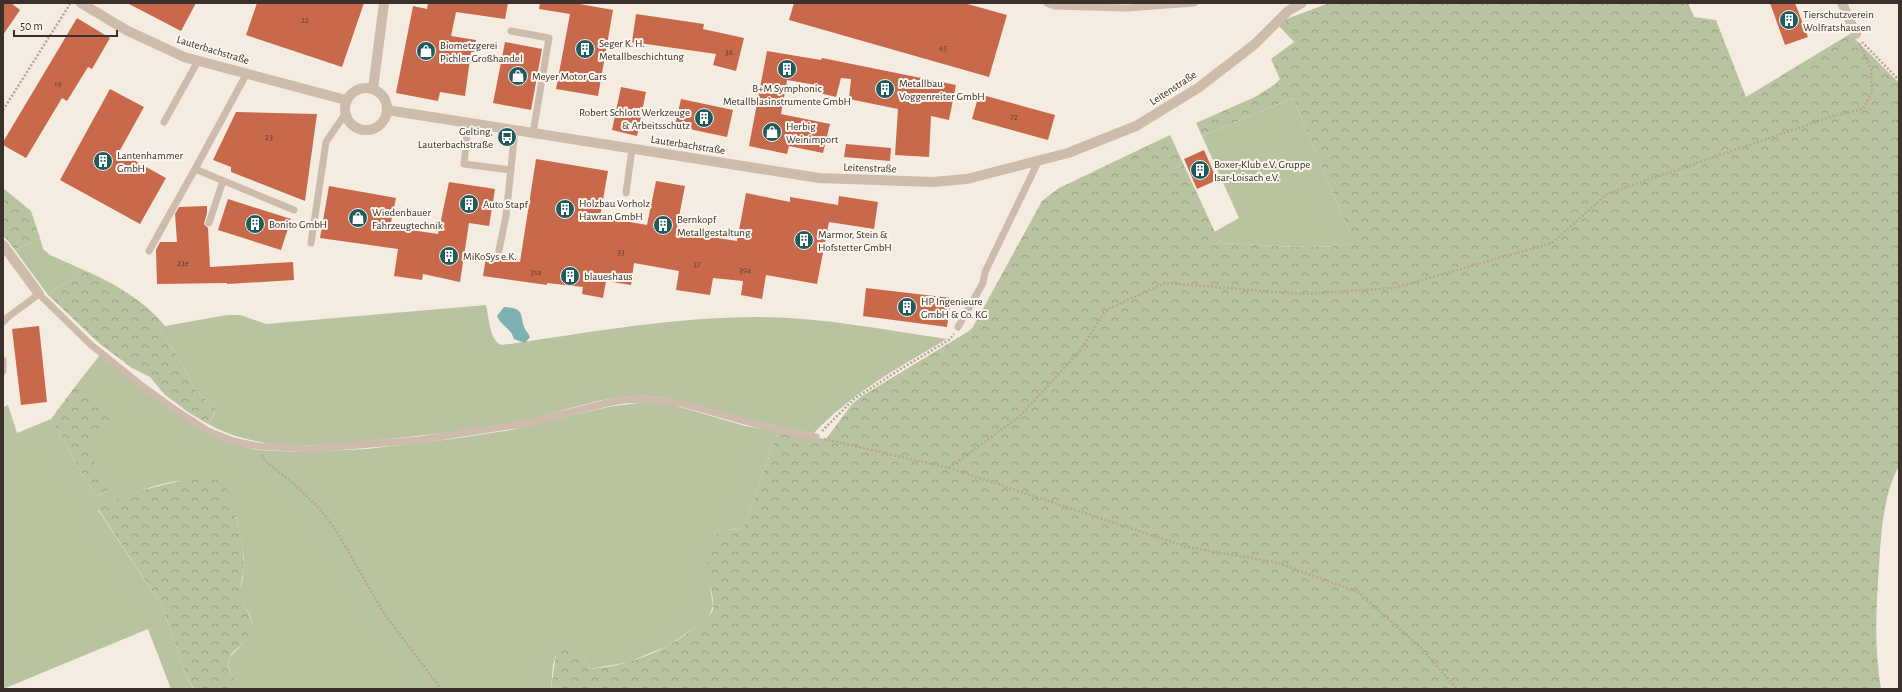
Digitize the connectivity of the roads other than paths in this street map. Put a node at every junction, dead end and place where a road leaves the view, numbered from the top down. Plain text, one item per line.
1 (81, 3) edge
2 (384, 3) edge
3 (1047, 3) edge
4 (1194, 3) edge
5 (1302, 3) edge
6 (1842, 3) edge
7 (511, 31) dead end
8 (1856, 34) road end
9 (198, 61) junction
10 (247, 73) junction
11 (373, 88) junction
12 (346, 100) junction
13 (387, 110) junction
14 (345, 114) junction
15 (164, 122) dead end
16 (468, 123) junction
17 (515, 130) junction
18 (533, 133) junction
19 (632, 149) junction
20 (1038, 162) junction
21 (195, 170) junction
22 (511, 170) junction
23 (819, 178) joint
24 (223, 181) junction
25 (626, 193) dead end
26 (294, 210) dead end
27 (209, 223) dead end
28 (311, 243) dead end
29 (3, 244) edge
30 (499, 250) dead end
31 (149, 251) dead end
32 (39, 294) junction
33 (3, 322) edge
34 (958, 327) road end
35 (3, 360) edge
36 (3, 371) edge
37 (816, 437) road end

1 - 9 street, Lauterbachstraße
2 - 11 street
3 - 4 lane
5 - 20 street, Leitenstraße
6 - 8 street
7 - 18 lane
9 - 10 street, Lauterbachstraße
9 - 15 lane
10 - 12 street, Lauterbachstraße
10 - 21 lane
11 - 12 street
11 - 13 street
12 - 14 street
13 - 14 street
13 - 16 street, Lauterbachstraße
14 - 28 lane
16 - 17 street, Lauterbachstraße
16 - 22 lane
17 - 18 street, Lauterbachstraße
17 - 22 lane
18 - 19 street, Lauterbachstraße
19 - 23 street, Lauterbachstraße
19 - 25 lane
20 - 23 street, Leitenstraße
20 - 34 lane
21 - 24 lane
21 - 31 lane
22 - 30 lane
24 - 26 lane
24 - 27 lane
29 - 32 street
32 - 33 lane
32 - 37 lane
35 - 36 lane

